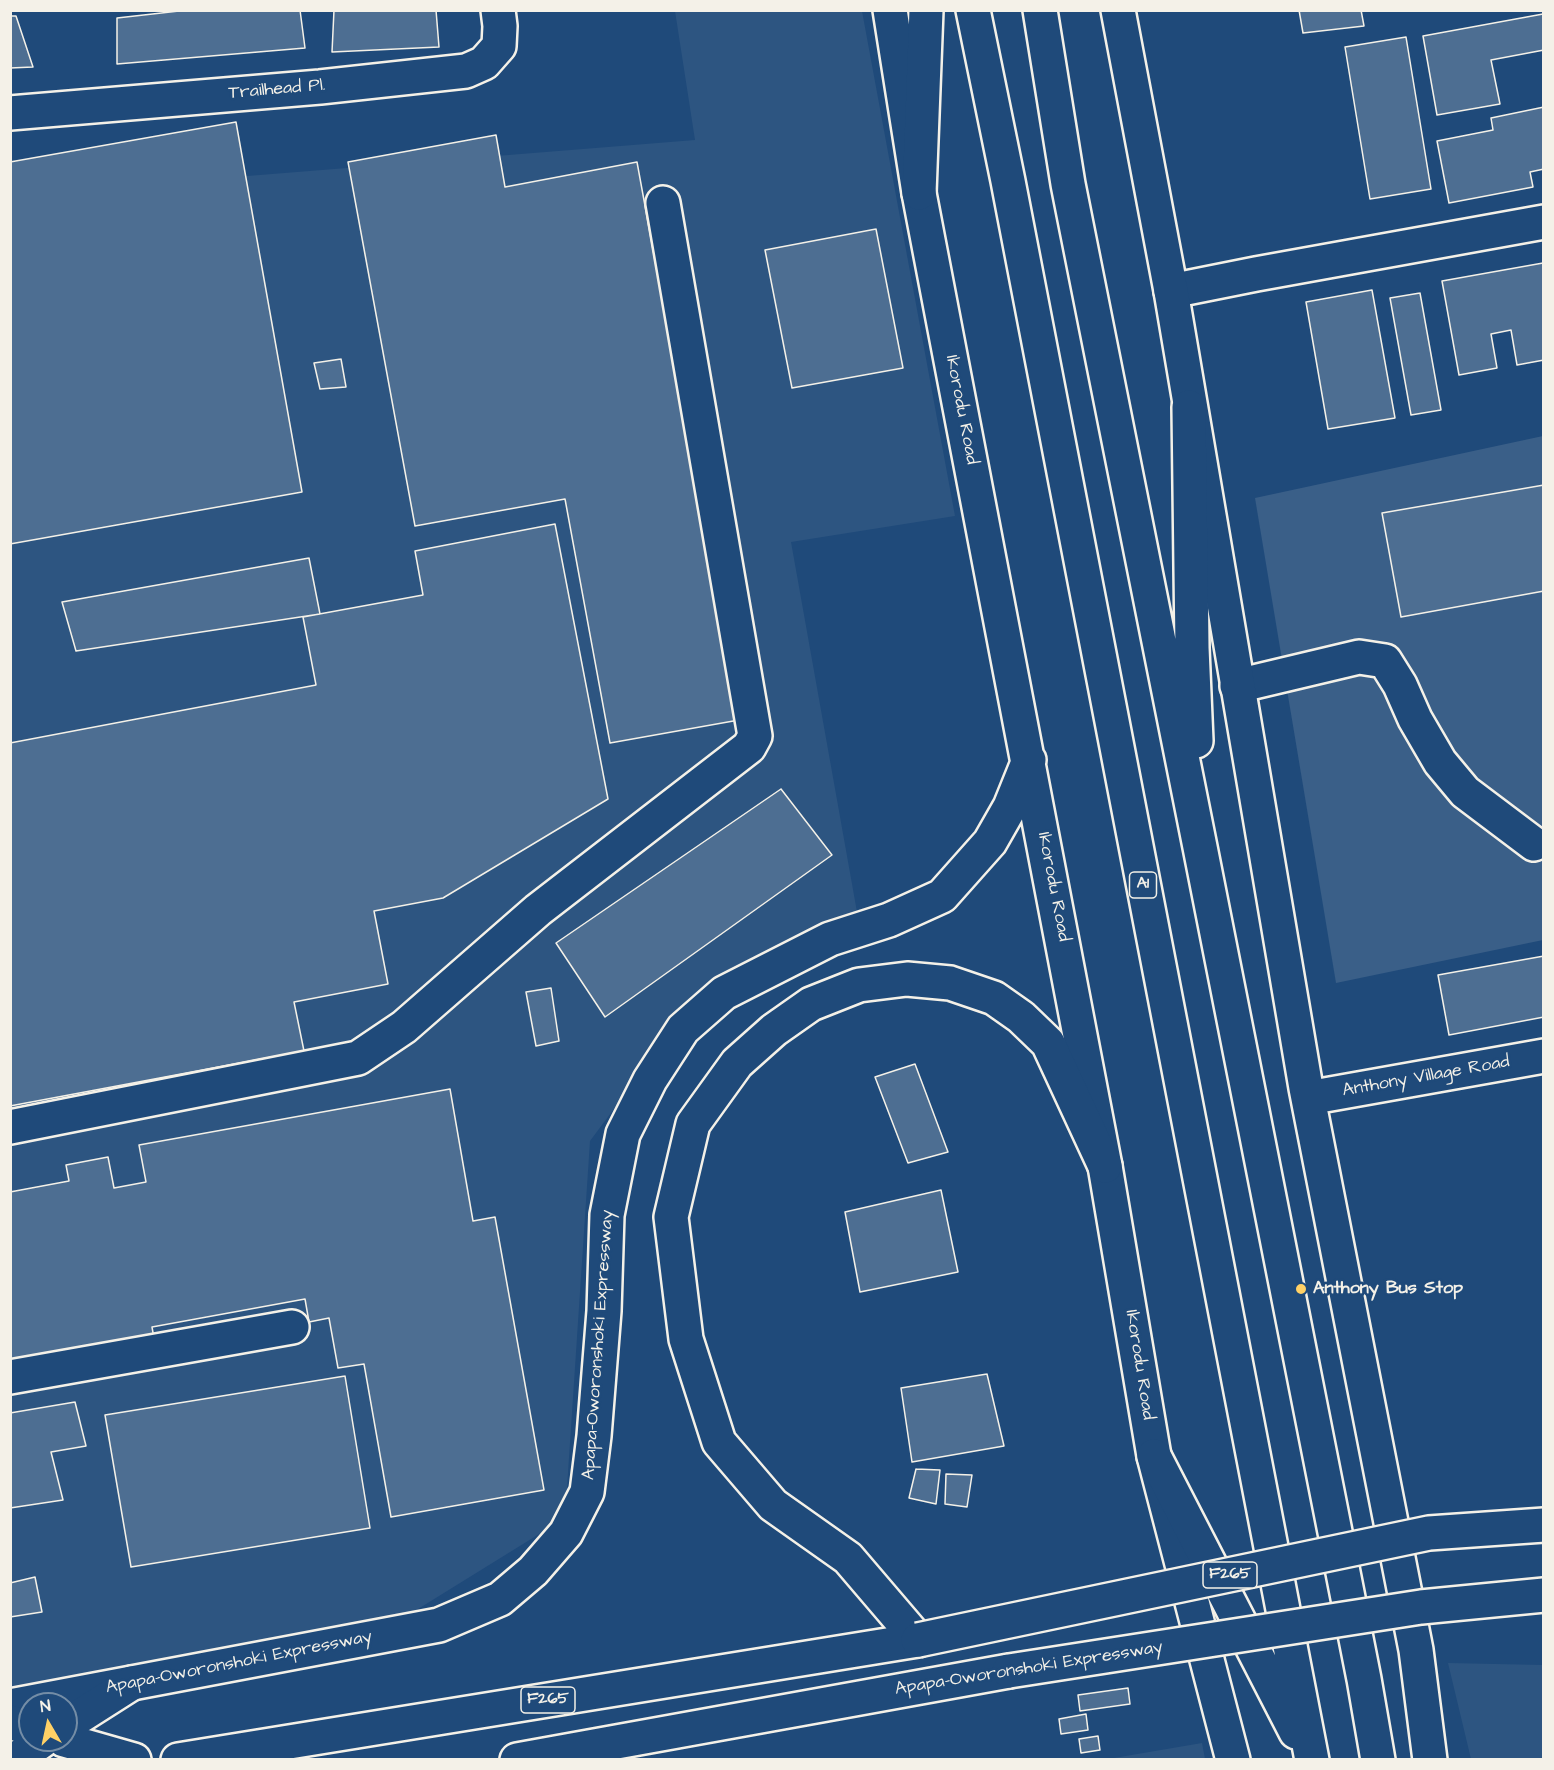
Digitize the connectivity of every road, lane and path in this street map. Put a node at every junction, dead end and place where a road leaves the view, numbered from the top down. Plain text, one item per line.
1 (498, 10) edge
2 (890, 10) edge
3 (926, 10) edge
4 (973, 10) edge
5 (1040, 10) edge
6 (1118, 10) edge
7 (10, 113) edge
8 (919, 193) junction
9 (663, 203) dead end
10 (1544, 222) edge
11 (1171, 291) junction
12 (1189, 407) junction
13 (1237, 686) junction
14 (1029, 760) junction
15 (1534, 844) dead end
16 (1200, 847) junction
17 (1544, 1056) edge
18 (1308, 1098) junction
19 (10, 1127) edge
20 (1105, 1166) junction
21 (292, 1328) dead end
22 (10, 1377) edge
23 (1154, 1456) junction
24 (1544, 1525) edge
25 (1544, 1595) edge
26 (918, 1640) junction
27 (1364, 1679) junction
28 (132, 1683) junction
29 (10, 1706) edge
30 (78, 1717) edge
31 (78, 1744) edge
32 (135, 1760) edge
33 (178, 1760) edge
34 (517, 1760) edge
35 (1233, 1760) edge
36 (1311, 1760) edge
37 (1378, 1760) edge
38 (1385, 1760) edge
39 (1430, 1760) edge

1 - 7 main road, Trailhead Pl.
2 - 8 main road, Ikorodu Road
3 - 8 main road
4 - 36 main road, A1
5 - 16 main road
6 - 11 main road
8 - 14 main road, Ikorodu Road
9 - 19 main road
10 - 11 main road
11 - 12 main road
12 - 13 main road
12 - 16 main road
13 - 15 main road
13 - 18 main road
14 - 20 main road, Ikorodu Road
14 - 28 main road, Apapa-Oworonshoki Expressway
16 - 27 main road
17 - 18 main road, Anthony Village Road
18 - 39 main road
20 - 23 main road, Ikorodu Road
20 - 26 main road
21 - 22 main road
23 - 35 main road, Ikorodu Road
23 - 36 main road
24 - 26 main road, F265, bridge
25 - 34 main road, Apapa-Oworonshoki Expressway, bridge
26 - 33 main road, F265
27 - 37 main road
27 - 38 main road
28 - 29 main road, Apapa-Oworonshoki Expressway
28 - 30 main road
31 - 32 main road

